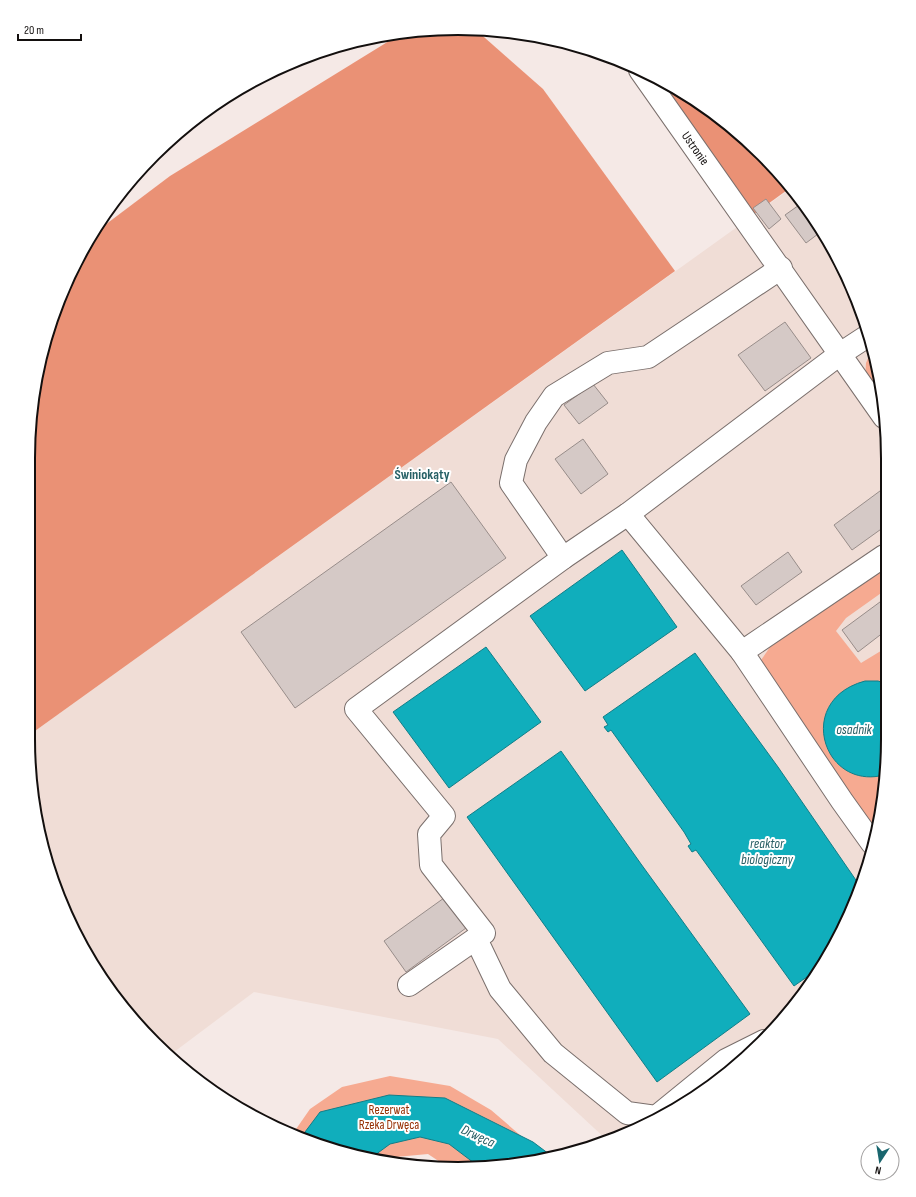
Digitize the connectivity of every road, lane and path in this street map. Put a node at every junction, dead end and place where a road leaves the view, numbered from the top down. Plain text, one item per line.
1 (647, 80) edge
2 (781, 268) junction
3 (864, 338) edge
4 (840, 354) junction
5 (878, 408) edge
6 (628, 514) junction
7 (563, 558) junction
8 (881, 558) edge
9 (742, 652) junction
10 (869, 839) edge
11 (476, 939) junction
12 (409, 985) dead end
13 (743, 1052) edge
14 (669, 1105) edge
15 (650, 1115) edge

1 - 2 street, Ustronie
2 - 4 street, Ustronie
2 - 7 street
3 - 4 street
4 - 5 street, Ustronie
4 - 6 street
6 - 7 street
6 - 9 street
7 - 11 street
8 - 9 street
9 - 10 street
11 - 12 street
11 - 15 street
13 - 14 street

